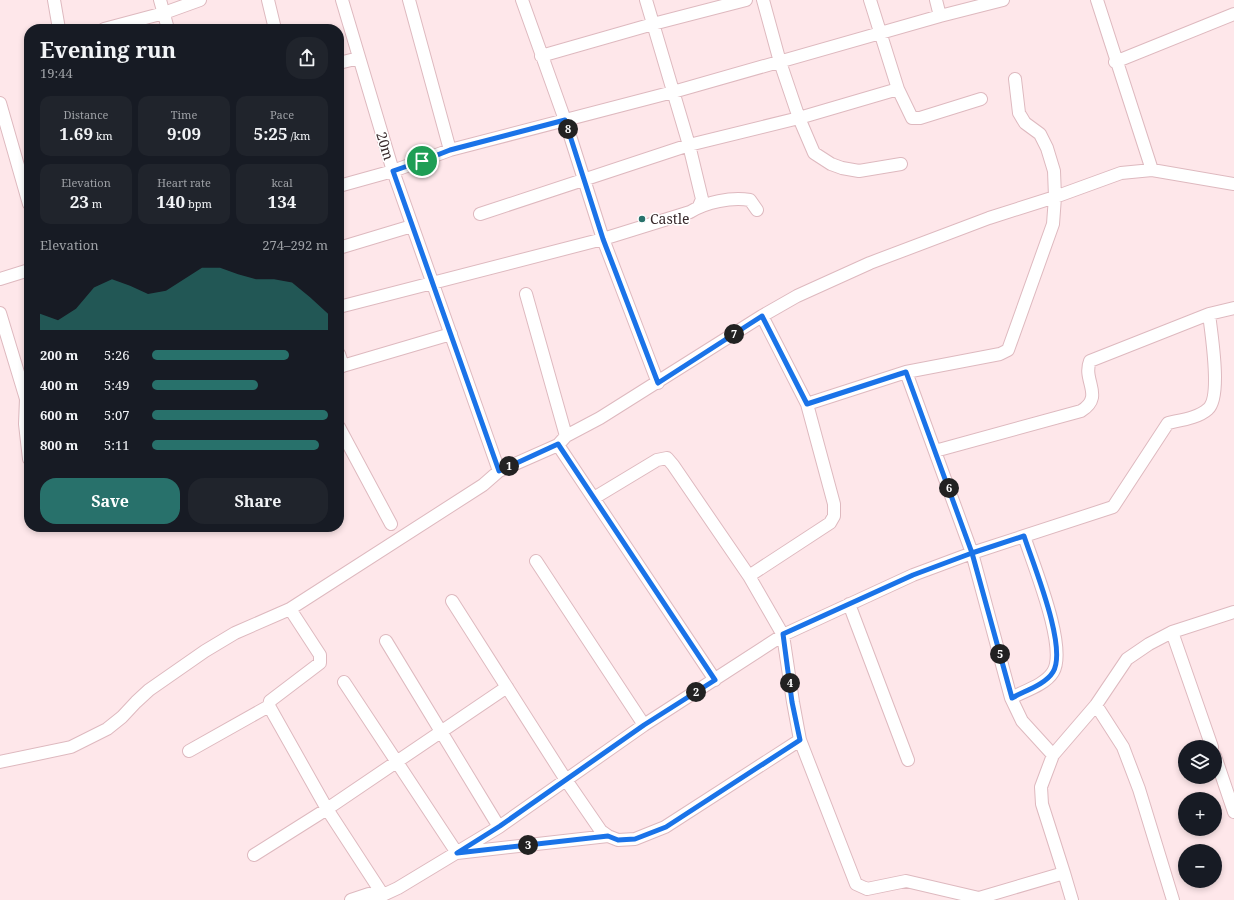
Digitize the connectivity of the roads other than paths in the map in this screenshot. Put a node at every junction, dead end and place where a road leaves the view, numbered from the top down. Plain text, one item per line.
1 (54, 0) edge
2 (160, 0) edge
3 (200, 0) edge
4 (268, 0) edge
5 (342, 0) edge
6 (409, 0) edge
7 (522, 0) edge
8 (646, 0) edge
9 (746, 0) edge
10 (763, 0) edge
11 (870, 0) edge
12 (936, 0) edge
13 (1003, 0) edge
14 (1097, 0) edge
15 (164, 13) junction
16 (1234, 14) edge
17 (940, 16) junction
18 (58, 24) edge
19 (123, 24) edge
20 (167, 24) edge
21 (274, 24) edge
22 (653, 24) junction
23 (880, 34) junction
24 (541, 56) junction
25 (359, 58) junction
26 (344, 62) edge
27 (780, 62) junction
28 (1116, 62) junction
29 (1015, 79) dead end
30 (898, 89) junction
31 (673, 92) junction
32 (981, 99) dead end
33 (0, 103) edge
34 (2, 118) edge
35 (799, 118) junction
36 (565, 120) junction
37 (689, 145) junction
38 (450, 150) junction
39 (23, 162) edge
40 (901, 164) dead end
41 (1152, 170) junction
42 (393, 171) junction
43 (584, 179) junction
44 (1234, 184) edge
45 (344, 185) edge
46 (1055, 197) junction
47 (699, 206) junction
48 (757, 210) dead end
49 (480, 214) dead end
50 (412, 226) junction
51 (603, 239) junction
52 (344, 246) edge
53 (24, 272) edge
54 (0, 279) edge
55 (432, 284) junction
56 (526, 294) dead end
57 (344, 306) edge
58 (1234, 308) edge
59 (0, 313) edge
60 (1209, 314) junction
61 (762, 316) junction
62 (451, 334) junction
63 (344, 365) edge
64 (906, 372) junction
65 (658, 383) junction
66 (24, 391) edge
67 (807, 404) junction
68 (344, 436) edge
69 (562, 440) junction
70 (935, 451) junction
71 (499, 471) junction
72 (594, 498) junction
73 (391, 524) dead end
74 (1024, 536) junction
75 (972, 553) junction
76 (536, 561) dead end
77 (749, 576) junction
78 (452, 600) dead end
79 (849, 604) junction
80 (290, 609) junction
81 (1234, 612) edge
82 (1172, 632) junction
83 (783, 634) junction
84 (386, 642) dead end
85 (715, 680) junction
86 (344, 682) dead end
87 (507, 687) junction
88 (1012, 698) junction
89 (1096, 705) junction
90 (269, 706) junction
91 (644, 725) junction
92 (442, 731) junction
93 (800, 740) junction
94 (1210, 740) edge
95 (189, 751) dead end
96 (1053, 755) junction
97 (908, 760) dead end
98 (0, 762) edge
99 (397, 762) junction
100 (1222, 777) edge
101 (566, 780) junction
102 (327, 809) junction
103 (1234, 812) edge
104 (500, 826) junction
105 (608, 836) junction
106 (457, 853) junction
107 (254, 855) dead end
108 (1064, 873) junction
109 (383, 895) junction
110 (351, 900) edge
111 (1072, 900) edge
112 (1173, 900) edge

1 - 18 street
2 - 15 street
3 - 15 street
4 - 21 street
5 - 25 street, 20m
6 - 38 street
7 - 24 street
8 - 22 street
9 - 22 street
10 - 27 street
11 - 23 street
12 - 17 street
13 - 17 street
14 - 28 street
15 - 19 street
15 - 20 street
16 - 28 street
17 - 23 street
22 - 24 street
22 - 31 street
23 - 27 street
23 - 30 street
24 - 36 street
25 - 26 street
25 - 42 street, 20m
27 - 31 street
27 - 35 street
28 - 41 street
29 - 46 street
30 - 32 street
30 - 35 street
31 - 36 street
31 - 37 street
33 - 34 street
34 - 39 street
35 - 37 street
35 - 40 street
36 - 38 street
36 - 43 street
37 - 43 street
37 - 47 street
38 - 42 street
41 - 44 street
41 - 46 street
42 - 45 street
42 - 50 street, 20m
43 - 49 street
43 - 51 street
46 - 61 street
46 - 64 street
47 - 48 street
47 - 51 street
50 - 52 street
50 - 55 street, 20m
51 - 55 street
51 - 65 street
53 - 54 street
55 - 57 street
55 - 62 street, 20m
56 - 69 street
58 - 60 street
59 - 66 street
60 - 70 street
60 - 74 street
61 - 65 street
61 - 67 street
62 - 63 street
62 - 71 street, 20m
64 - 67 street
64 - 70 street
65 - 69 street
67 - 77 street
68 - 73 street
69 - 71 street
69 - 72 street
70 - 75 street
71 - 80 street
72 - 77 street
72 - 85 street
74 - 75 street
74 - 88 street
75 - 79 street
75 - 88 street
76 - 91 street
77 - 83 street
78 - 87 street
79 - 83 street
79 - 97 street
80 - 90 street
80 - 98 street
81 - 82 street
82 - 89 street
82 - 94 street
83 - 85 street
83 - 93 street
84 - 92 street
85 - 91 street
86 - 99 street
87 - 92 street
87 - 101 street
88 - 96 street
89 - 96 street
89 - 112 street
90 - 95 street
90 - 102 street
91 - 101 street
92 - 99 street
92 - 104 street
93 - 105 street
93 - 108 street
96 - 108 street
99 - 102 street
99 - 106 street
100 - 103 street
101 - 104 street
101 - 105 street
102 - 107 street
102 - 109 street
104 - 106 street
105 - 106 street
106 - 109 street
108 - 111 street
109 - 110 street

